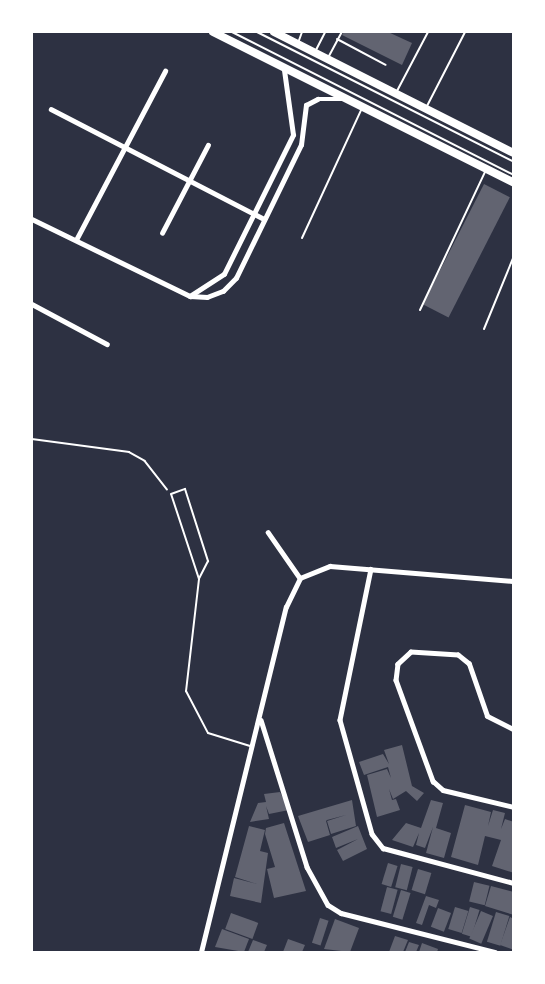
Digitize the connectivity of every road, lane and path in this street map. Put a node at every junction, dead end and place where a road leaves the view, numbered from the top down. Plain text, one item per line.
1 (213, 32) edge
2 (232, 32) edge
3 (257, 32) edge
4 (274, 32) edge
5 (302, 32) edge
6 (326, 32) edge
7 (342, 32) edge
8 (428, 32) edge
9 (465, 32) edge
10 (338, 39) junction
11 (298, 43) junction
12 (315, 52) junction
13 (327, 59) junction
14 (386, 65) dead end
15 (284, 70) junction
16 (165, 71) dead end
17 (395, 93) junction
18 (343, 99) junction
19 (362, 108) junction
20 (51, 109) dead end
21 (426, 109) junction
22 (208, 145) dead end
23 (126, 146) junction
24 (513, 153) edge
25 (513, 162) edge
26 (487, 169) junction
27 (513, 175) edge
28 (190, 178) junction
29 (513, 183) edge
30 (254, 212) junction
31 (32, 219) edge
32 (264, 219) junction
33 (162, 233) dead end
34 (302, 238) dead end
35 (76, 240) junction
36 (513, 256) edge
37 (190, 296) junction
38 (32, 304) edge
39 (420, 310) dead end
40 (484, 329) dead end
41 (107, 344) dead end
42 (32, 440) edge
43 (171, 494) junction
44 (268, 532) dead end
45 (370, 569) junction
46 (300, 578) junction
47 (199, 579) junction
48 (513, 582) edge
49 (261, 719) junction
50 (513, 730) edge
51 (252, 746) junction
52 (513, 807) edge
53 (513, 883) edge
54 (201, 952) edge
55 (495, 952) edge

1 - 15 main road
2 - 27 lane
3 - 25 lane
4 - 11 main road
5 - 11 lane
6 - 12 lane
7 - 10 lane
8 - 17 lane
9 - 21 lane
10 - 13 lane
10 - 14 lane
11 - 12 main road
12 - 13 main road
13 - 17 main road
15 - 18 main road
15 - 30 street
16 - 23 street
17 - 21 main road
18 - 19 main road
18 - 32 street
19 - 26 main road
19 - 34 lane
20 - 23 street
21 - 24 main road
22 - 28 street
23 - 28 street
23 - 35 street
26 - 29 main road
26 - 39 lane
28 - 30 street
28 - 33 street
30 - 32 street
30 - 37 street
31 - 35 street
32 - 37 street
35 - 37 street
36 - 40 lane
38 - 41 street
42 - 43 path
43 - 47 lane
43 - 47 lane
44 - 46 street
45 - 46 street
45 - 48 street
45 - 53 street
46 - 49 street
47 - 51 lane
49 - 51 street
49 - 55 street
50 - 52 street
51 - 54 street

